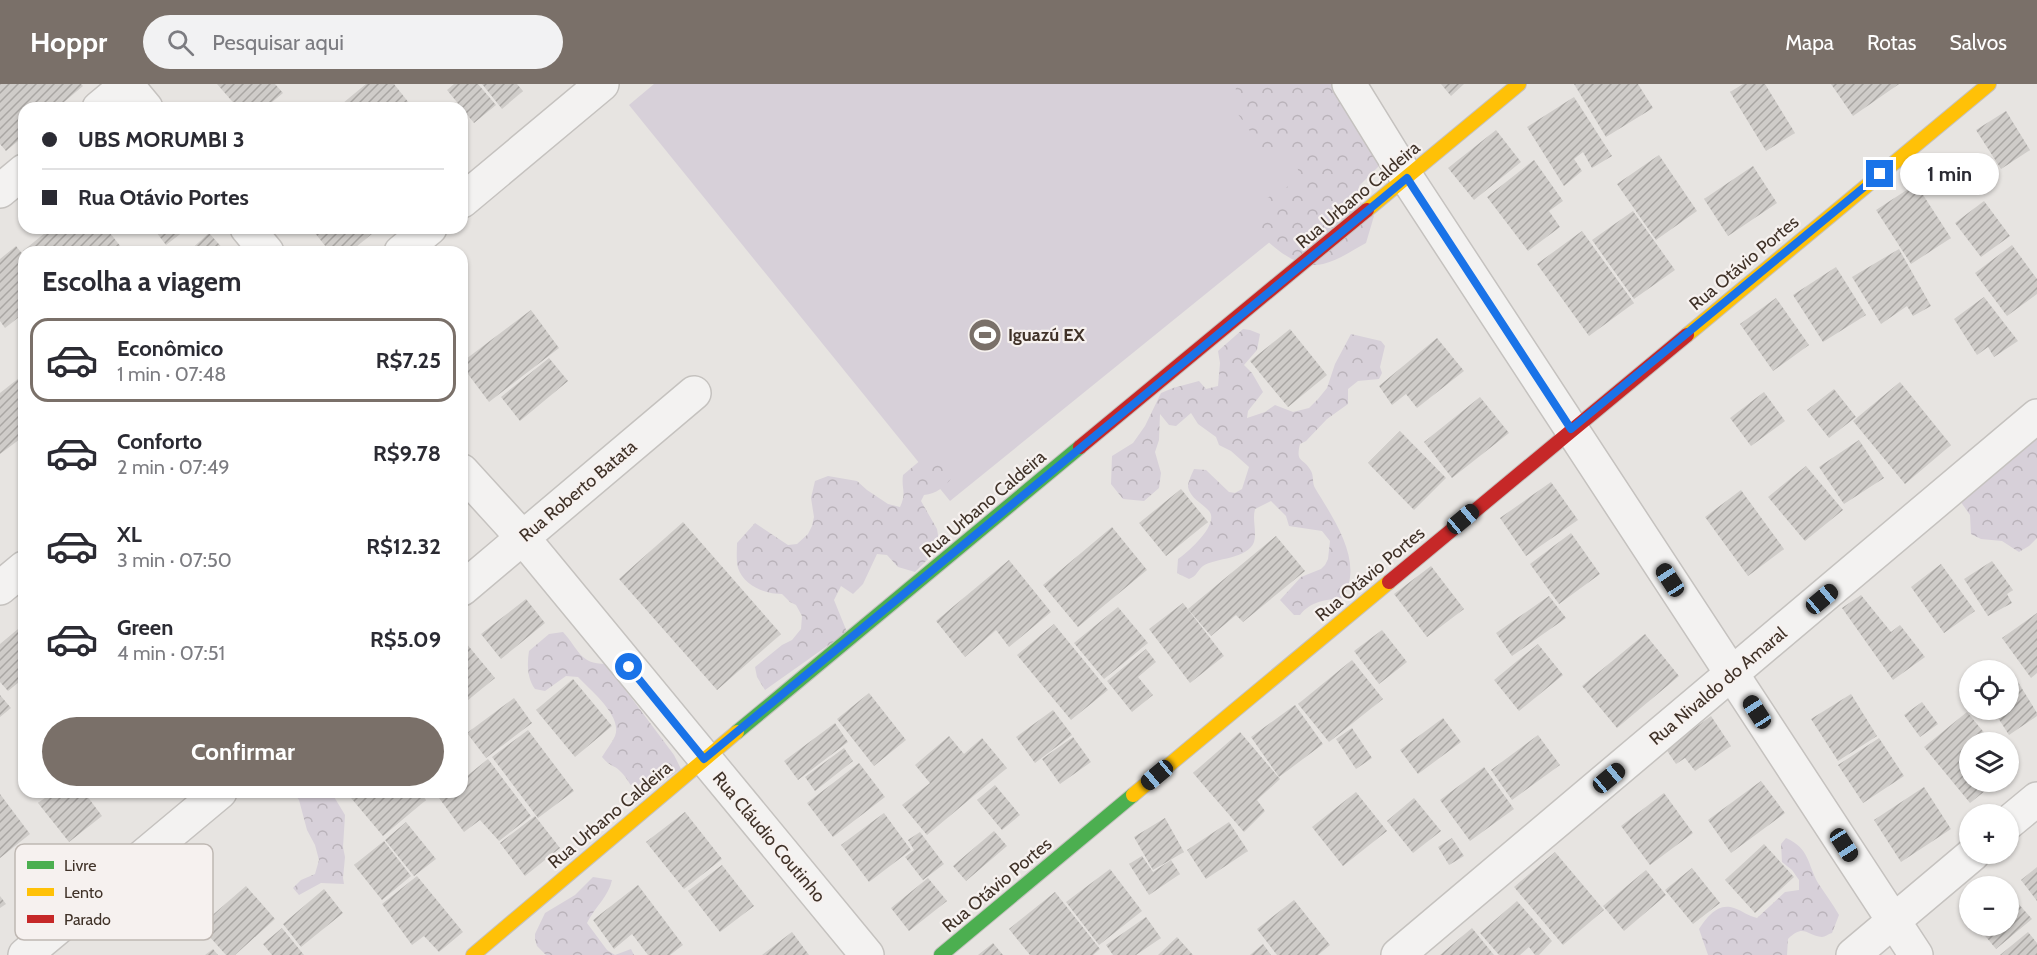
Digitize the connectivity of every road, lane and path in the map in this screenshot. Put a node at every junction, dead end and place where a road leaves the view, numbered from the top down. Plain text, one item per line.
1 (602, 84) edge
2 (1350, 84) edge
3 (1519, 84) edge
4 (1989, 84) edge
5 (132, 90) edge
6 (110, 102) edge
7 (18, 176) edge
8 (1407, 178) junction
9 (0, 191) edge
10 (468, 196) edge
11 (252, 234) edge
12 (423, 234) edge
13 (262, 246) edge
14 (408, 246) edge
15 (694, 393) dead end
16 (2037, 416) edge
17 (1571, 429) junction
18 (468, 477) edge
19 (524, 538) junction
20 (18, 573) edge
21 (468, 584) edge
22 (0, 588) edge
23 (1732, 675) junction
24 (704, 759) junction
25 (213, 798) edge
26 (2037, 799) edge
27 (2019, 814) edge
28 (158, 844) edge
29 (1961, 864) edge
30 (1894, 921) junction
31 (43, 940) edge
32 (25, 955) edge
33 (474, 955) edge
34 (867, 955) edge
35 (941, 955) edge
36 (1398, 955) edge
37 (1853, 955) edge
38 (1916, 955) edge

1 - 10 street
2 - 8 street
3 - 8 street, Rua Urbano Caldeira
4 - 17 street, Rua Otávio Portes
5 - 6 street
7 - 9 street
8 - 17 street
8 - 24 street, Rua Urbano Caldeira
11 - 13 street
12 - 14 street
15 - 19 street, Rua Roberto Batata
16 - 23 street, Rua Nivaldo do Amaral
17 - 23 street
17 - 35 street, Rua Otávio Portes
18 - 19 street, Rua Cláudio Coutinho
19 - 21 street, Rua Roberto Batata
19 - 24 street, Rua Cláudio Coutinho
20 - 22 street
23 - 30 street
23 - 36 street, Rua Nivaldo do Amaral
24 - 33 street, Rua Urbano Caldeira
24 - 34 street, Rua Cláudio Coutinho
25 - 28 street
26 - 27 street
29 - 30 street
30 - 37 street
30 - 38 street
31 - 32 street

